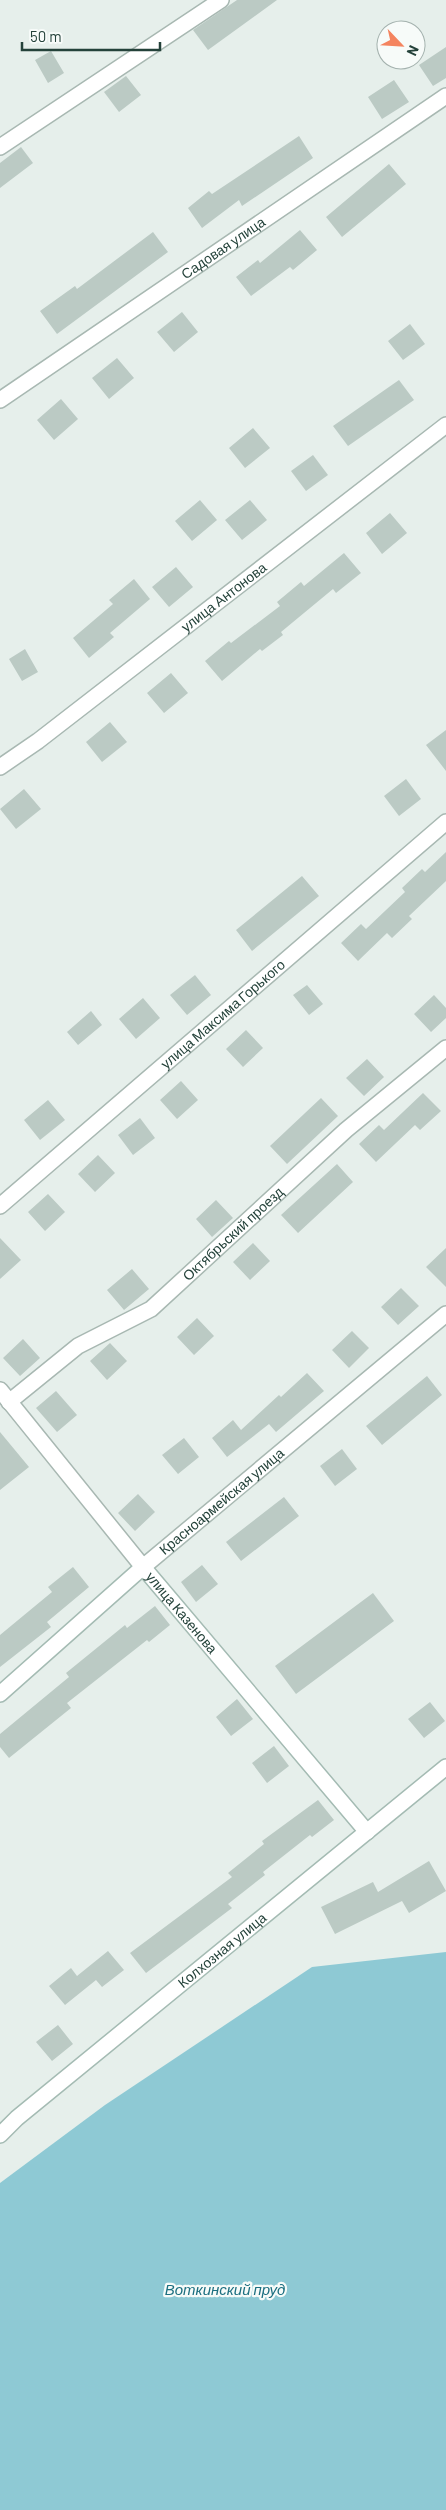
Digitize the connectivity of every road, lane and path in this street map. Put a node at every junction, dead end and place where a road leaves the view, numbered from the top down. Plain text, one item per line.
1 (221, 0) edge
2 (446, 96) edge
3 (0, 147) edge
4 (0, 400) edge
5 (446, 425) edge
6 (0, 767) edge
7 (446, 822) edge
8 (446, 1048) edge
9 (0, 1206) edge
10 (446, 1314) edge
11 (5, 1396) edge
12 (143, 1566) junction
13 (0, 1694) edge
14 (446, 1767) edge
15 (367, 1832) junction
16 (0, 2136) edge

1 - 3 street
2 - 4 street, Садовая улица
5 - 6 street, улица Антонова
7 - 9 street, улица Максима Горького
8 - 11 street, Октябрьский проезд
10 - 12 street, Красноармейская улица
11 - 12 street, улица Казенова
12 - 13 street, Красноармейская улица
12 - 15 street, улица Казенова
14 - 15 street, Колхозная улица
15 - 16 street, Колхозная улица

